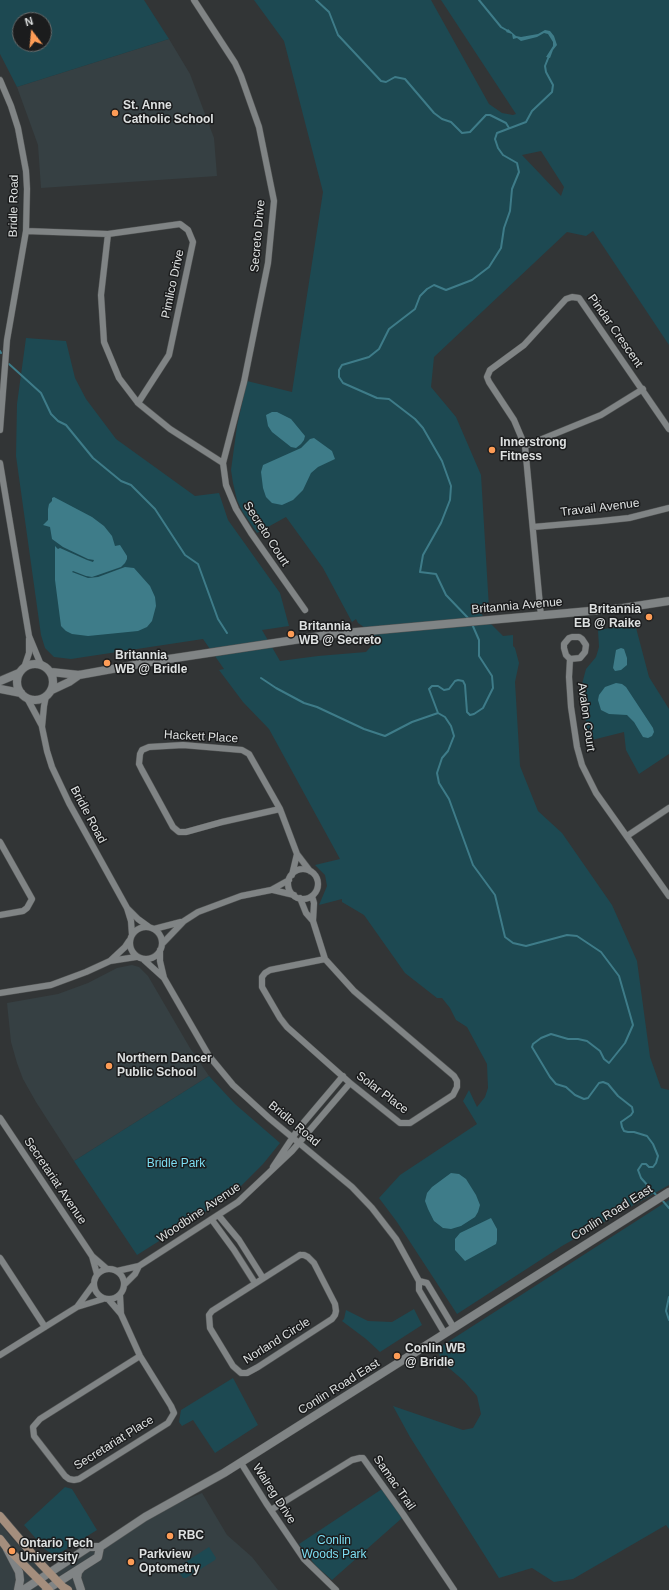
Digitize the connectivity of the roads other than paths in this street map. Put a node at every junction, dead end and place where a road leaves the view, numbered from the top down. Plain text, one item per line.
1 (194, 0) edge
2 (0, 80) edge
3 (26, 231) junction
4 (108, 234) junction
5 (643, 389) junction
6 (138, 403) junction
7 (669, 429) edge
8 (0, 430) edge
9 (525, 446) junction
10 (223, 463) junction
11 (0, 464) edge
12 (669, 508) edge
13 (533, 526) junction
14 (669, 601) edge
15 (305, 610) dead end
16 (541, 616) junction
17 (29, 636) junction
18 (570, 659) dead end
19 (41, 665) junction
20 (22, 671) junction
21 (50, 672) junction
22 (79, 676) junction
23 (0, 681) edge
24 (0, 689) edge
25 (49, 693) junction
26 (24, 696) junction
27 (42, 727) junction
28 (669, 808) edge
29 (280, 809) junction
30 (626, 836) junction
31 (0, 842) edge
32 (297, 854) junction
33 (310, 871) junction
34 (290, 878) junction
35 (271, 890) junction
36 (312, 896) junction
37 (669, 896) edge
38 (297, 897) junction
39 (127, 908) junction
40 (0, 915) edge
41 (184, 921) junction
42 (313, 921) junction
43 (152, 928) junction
44 (131, 938) junction
45 (163, 943) junction
46 (160, 950) junction
47 (136, 957) junction
48 (144, 960) junction
49 (325, 960) junction
50 (110, 961) junction
51 (164, 978) junction
52 (0, 993) edge
53 (343, 1076) junction
54 (350, 1083) junction
55 (0, 1118) edge
56 (292, 1137) junction
57 (299, 1143) junction
58 (268, 1173) junction
59 (669, 1192) edge
60 (219, 1216) junction
61 (212, 1220) junction
62 (92, 1256) junction
63 (0, 1258) edge
64 (138, 1266) junction
65 (107, 1269) junction
66 (117, 1271) junction
67 (97, 1274) junction
68 (263, 1278) junction
69 (419, 1281) junction
70 (255, 1283) junction
71 (125, 1284) junction
72 (93, 1285) junction
73 (120, 1295) junction
74 (106, 1300) junction
75 (77, 1307) junction
76 (121, 1314) junction
77 (45, 1326) junction
78 (454, 1328) junction
79 (445, 1334) junction
80 (0, 1355) edge
81 (140, 1356) junction
82 (241, 1463) junction
83 (271, 1510) junction
84 (0, 1516) edge
85 (0, 1539) edge
86 (100, 1547) junction
87 (7, 1548) junction
88 (84, 1566) junction
89 (49, 1573) junction
90 (38, 1580) junction
91 (58, 1582) junction
92 (18, 1590) edge
93 (23, 1590) edge
94 (48, 1590) edge
95 (68, 1590) edge
96 (81, 1590) edge
97 (336, 1590) edge
98 (454, 1590) edge

1 - 10 street, Secreto Drive
2 - 3 street, Bridle Road
3 - 4 street, Pimlico Drive
3 - 8 street, Bridle Road
4 - 6 street
4 - 6 street, Pimlico Drive
5 - 7 street, Pindar Crescent
5 - 9 street
5 - 9 street, Pindar Crescent
6 - 10 street
9 - 13 street, Pindar Crescent
10 - 15 street, Secreto Court
11 - 17 street
12 - 13 street, Travail Avenue
13 - 16 street, Pindar Crescent
14 - 16 street, Britannia Avenue
16 - 22 street, Britannia Avenue
17 - 19 street
17 - 20 street
18 - 30 street, Avalon Court
19 - 20 street
19 - 21 street
20 - 23 street
20 - 26 street
21 - 22 street
21 - 25 street
22 - 25 street
24 - 26 street
25 - 26 street
25 - 27 street, Bridle Road
26 - 27 street, Bridle Road
27 - 39 street, Bridle Road
28 - 30 street
29 - 29 street, Hackett Place
29 - 32 street, Hackett Place
30 - 37 street, Avalon Court
31 - 40 street
32 - 33 street, Hackett Place
32 - 34 street
33 - 34 street
33 - 36 street
34 - 35 street
34 - 38 street
35 - 38 street
35 - 41 street
36 - 38 street
36 - 42 street, Solar Place
38 - 42 street, Solar Place
39 - 43 street, Bridle Road
39 - 44 street, Bridle Road
41 - 43 street
41 - 45 street
42 - 49 street, Solar Place
43 - 44 street
43 - 45 street
44 - 47 street
44 - 50 street
45 - 46 street
46 - 48 street
46 - 51 street, Bridle Road
47 - 48 street
47 - 50 street
48 - 51 street, Bridle Road
49 - 53 street, Solar Place
49 - 54 street, Solar Place
50 - 52 street
51 - 56 street, Bridle Road
53 - 54 street, Solar Place
53 - 56 street, Woodbine Avenue
54 - 57 street, Woodbine Avenue
55 - 62 street, Secretariat Avenue
56 - 57 street, Bridle Road
56 - 58 street, Woodbine Avenue
57 - 58 street, Woodbine Avenue
57 - 69 street, Bridle Road
58 - 60 street, Woodbine Avenue
59 - 78 street, Conlin Road East
60 - 61 street, Woodbine Avenue
60 - 68 street
61 - 64 street, Woodbine Avenue
61 - 70 street
62 - 65 street, Secretariat Avenue
62 - 67 street, Secretariat Avenue
63 - 77 street
64 - 66 street, Woodbine Avenue
64 - 71 street, Woodbine Avenue
65 - 66 street
65 - 67 street
66 - 71 street
67 - 72 street
68 - 70 street, Norland Circle
68 - 70 street, Norland Circle
69 - 78 street, Bridle Road
69 - 79 street, Bridle Road
71 - 73 street
72 - 74 street
72 - 75 street
73 - 74 street
73 - 76 street, Secretariat Place
74 - 75 street
74 - 76 street, Secretariat Place
75 - 77 street
76 - 81 street, Secretariat Place
77 - 80 street
78 - 79 street, Conlin Road East
79 - 82 street, Conlin Road East
81 - 81 street, Secretariat Place
82 - 83 street, Walreg Drive
82 - 86 street, Conlin Road East
83 - 97 street, Walreg Drive
83 - 98 street, Samac Trail
84 - 89 main road
85 - 87 main road
86 - 88 street, Conlin Road East
86 - 89 street, Conlin Road East
87 - 90 main road
87 - 92 street
88 - 91 street, Conlin Road East
88 - 96 street
89 - 90 street, Conlin Road East
89 - 91 main road
90 - 93 street, Conlin Road East
90 - 94 main road
91 - 94 street, Conlin Road East
91 - 95 main road

